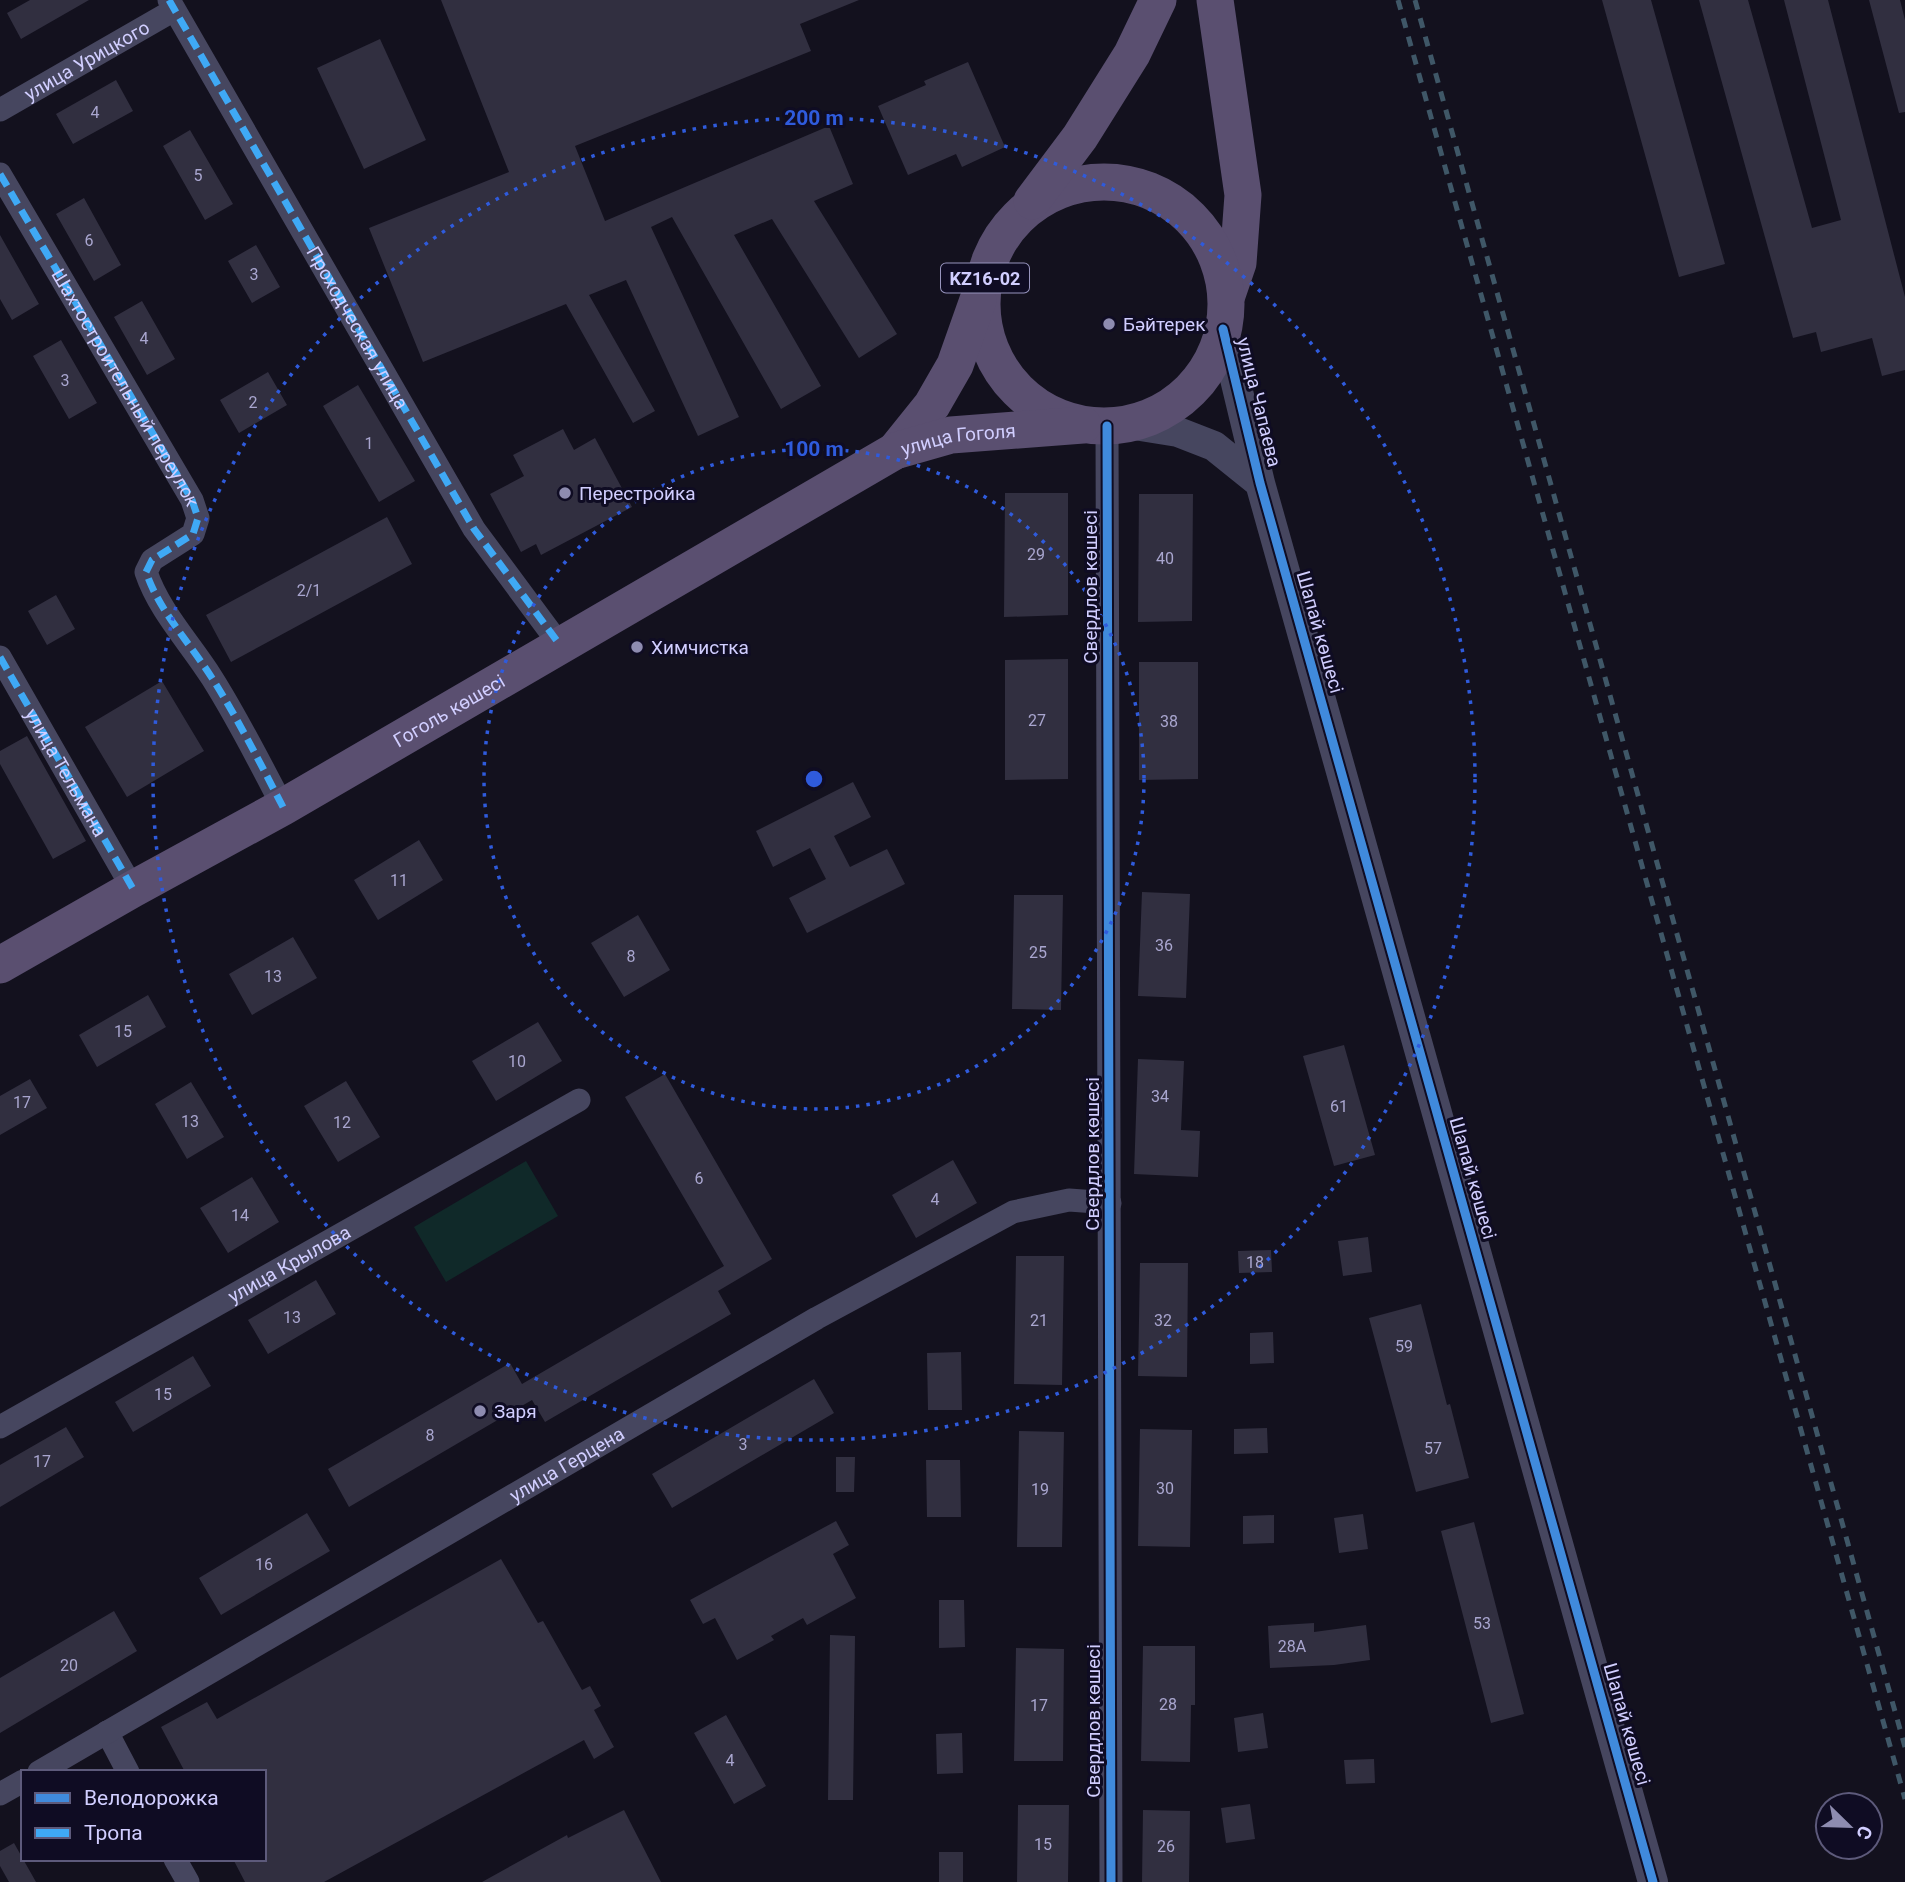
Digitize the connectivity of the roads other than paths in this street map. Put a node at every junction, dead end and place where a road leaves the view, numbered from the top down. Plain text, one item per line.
1 (1158, 0) edge
2 (1214, 0) edge
3 (171, 5) edge
4 (0, 110) edge
5 (0, 174) edge
6 (1025, 210) junction
7 (982, 288) junction
8 (1225, 312) junction
9 (1106, 425) junction
10 (895, 451) junction
11 (1260, 483) junction
12 (560, 645) junction
13 (0, 657) edge
14 (283, 807) junction
15 (133, 888) junction
16 (0, 965) edge
17 (579, 1100) dead end
18 (1110, 1203) junction
19 (0, 1427) edge
20 (107, 1732) junction
21 (41, 1770) edge
22 (127, 1770) edge
23 (21, 1782) edge
24 (0, 1794) edge
25 (176, 1861) edge
26 (188, 1882) edge
27 (1111, 1882) edge
28 (1653, 1882) edge

1 - 6 main road, KZ16-02
2 - 8 main road
3 - 4 street, улица Урицкого
3 - 12 street, Проходческая улица
5 - 14 street, Шахтостроительный переулок
6 - 7 main road, KZ16-02
6 - 8 main road, KZ16-02
7 - 9 main road, KZ16-02
7 - 10 main road, улица Гоголя
8 - 9 main road
8 - 11 street, улица Чапаева
9 - 10 main road, улица Гоголя
9 - 11 street, улица Чапаева
9 - 18 street, Свердлов көшесі
10 - 12 main road, Гоголь көшесі
11 - 28 street, Шапай көшесі
12 - 14 main road, Гоголь көшесі
13 - 15 street, улица Тельмана
14 - 15 main road, Гоголь көшесі
15 - 16 main road, Гоголь көшесі
17 - 19 street, улица Крылова
18 - 20 street, улица Герцена
18 - 27 street, Свердлов көшесі
20 - 21 street, улица Герцена
20 - 22 street
23 - 24 street
25 - 26 street

